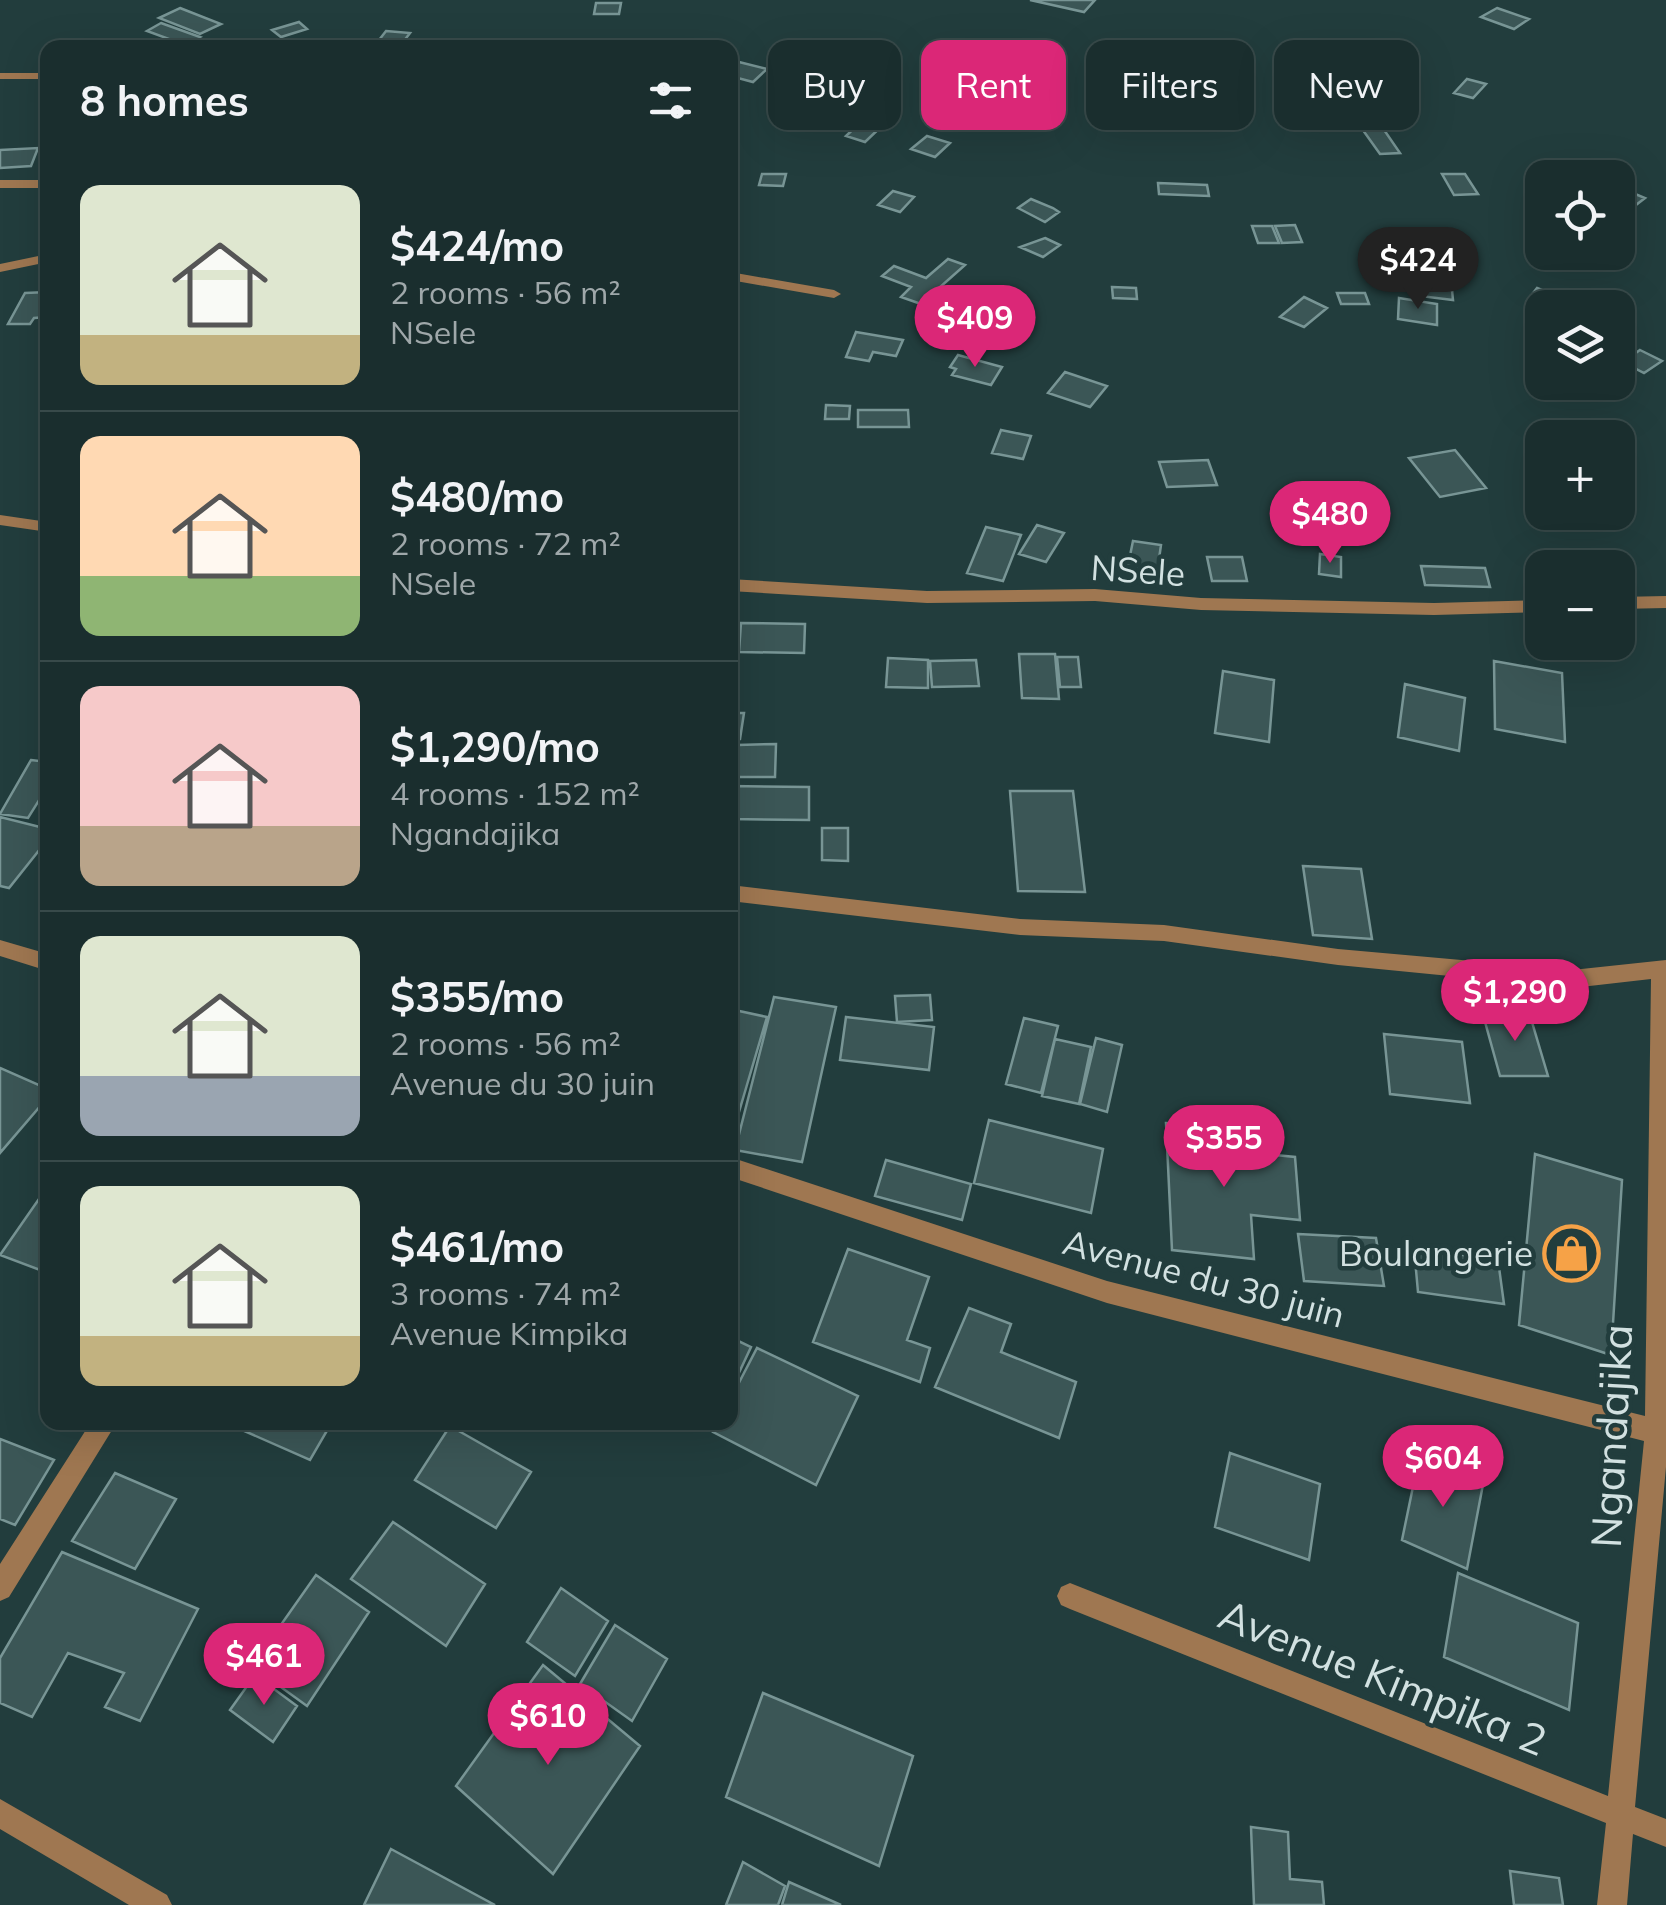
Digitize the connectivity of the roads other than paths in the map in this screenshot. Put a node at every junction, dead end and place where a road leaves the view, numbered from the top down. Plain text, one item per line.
1 (0, 76) edge
2 (40, 76) edge
3 (0, 184) edge
4 (40, 184) edge
5 (40, 260) edge
6 (0, 268) edge
7 (738, 277) edge
8 (834, 294) dead end
9 (0, 520) edge
10 (40, 525) edge
11 (738, 585) edge
12 (1666, 602) edge
13 (1635, 603) edge
14 (1525, 606) edge
15 (738, 894) edge
16 (0, 948) edge
17 (40, 961) edge
18 (1663, 970) edge
19 (738, 1170) edge
20 (101, 1430) edge
21 (1662, 1432) edge
22 (0, 1588) edge
23 (1070, 1596) dead end
24 (0, 1813) edge
25 (1619, 1814) junction
26 (1666, 1834) edge
27 (158, 1905) edge
28 (1612, 1905) edge

1 - 2 street
3 - 4 street
5 - 6 street
7 - 8 street
9 - 10 street
11 - 14 street, NSele
12 - 13 street
15 - 18 street
16 - 17 street
18 - 21 street, Ngandajika
19 - 21 street, Avenue du 30 juin
20 - 22 street
21 - 25 street, Ngandajika
23 - 25 street, Avenue Kimpika 2
24 - 27 street
25 - 26 street, Avenue Kimpika 2
25 - 28 street, Ngandajika

